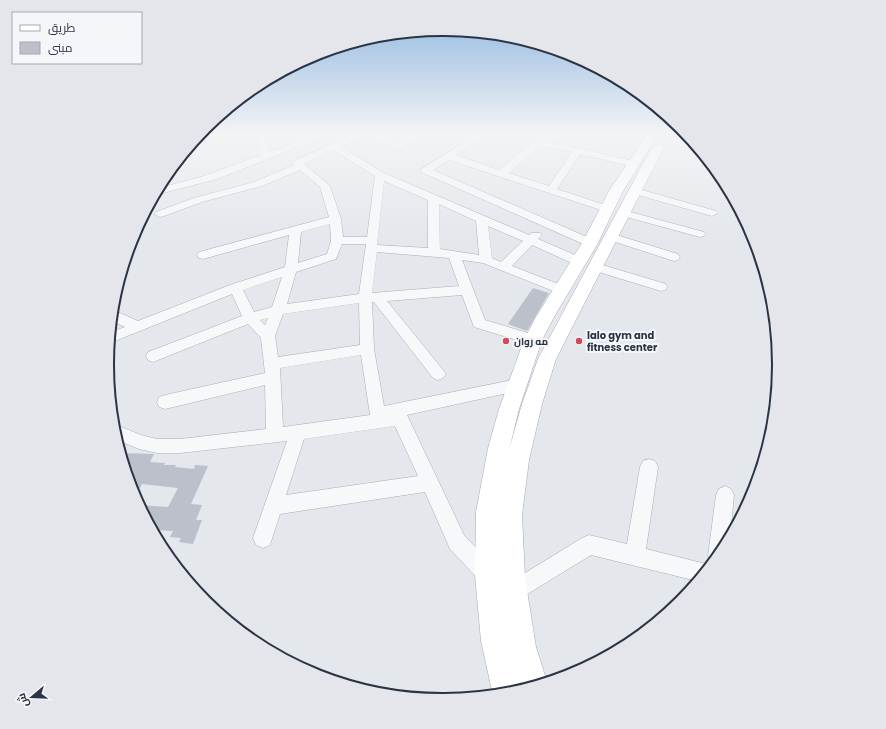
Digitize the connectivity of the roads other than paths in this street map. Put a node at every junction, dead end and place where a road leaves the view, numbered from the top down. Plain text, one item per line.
1 (239, 167) edge
2 (299, 167) edge
3 (302, 167) edge
4 (367, 167) edge
5 (430, 167) edge
6 (480, 167) edge
7 (509, 167) edge
8 (567, 167) edge
9 (632, 167) edge
10 (643, 167) edge
11 (500, 174) junction
12 (380, 175) junction
13 (165, 190) edge
14 (551, 190) junction
15 (635, 191) junction
16 (433, 198) junction
17 (615, 211) junction
18 (712, 213) dead end
19 (160, 214) dead end
20 (335, 219) junction
21 (481, 220) junction
22 (547, 225) junction
23 (295, 230) junction
24 (700, 234) dead end
25 (610, 237) junction
26 (337, 241) junction
27 (530, 241) junction
28 (590, 243) junction
29 (371, 244) junction
30 (434, 252) junction
31 (203, 255) dead end
32 (454, 255) junction
33 (674, 257) dead end
34 (486, 260) junction
35 (587, 264) junction
36 (503, 267) junction
37 (291, 269) junction
38 (661, 286) dead end
39 (235, 288) junction
40 (467, 290) junction
41 (561, 290) junction
42 (371, 298) junction
43 (278, 310) junction
44 (118, 318) edge
45 (250, 318) junction
46 (138, 327) junction
47 (116, 336) edge
48 (268, 336) junction
49 (532, 340) junction
50 (367, 349) junction
51 (153, 356) dead end
52 (272, 370) junction
53 (438, 374) dead end
54 (517, 385) junction
55 (165, 402) dead end
56 (398, 414) junction
57 (379, 418) junction
58 (298, 433) junction
59 (122, 435) edge
60 (275, 436) junction
61 (649, 467) dead end
62 (429, 483) junction
63 (725, 495) dead end
64 (275, 506) junction
65 (263, 538) dead end
66 (720, 541) edge
67 (635, 556) junction
68 (698, 571) edge
69 (488, 575) junction
70 (514, 591) junction
71 (532, 681) edge
72 (505, 687) edge

1 - 13 street
2 - 19 street
3 - 20 street
4 - 12 street
5 - 22 street
6 - 11 street
7 - 11 street
8 - 14 street
9 - 17 main road
10 - 15 main road
11 - 14 street
12 - 16 street
12 - 29 street
14 - 17 street
15 - 17 main road
15 - 18 street
16 - 21 street
16 - 30 street
17 - 24 street
17 - 25 main road
17 - 28 main road
20 - 23 street
20 - 26 street
21 - 27 street
21 - 34 street
22 - 27 street
22 - 28 street
23 - 31 street
23 - 37 street
25 - 33 street
25 - 35 main road
26 - 29 street
26 - 37 street
27 - 35 street
27 - 36 street
28 - 35 main road
29 - 30 street
29 - 42 street
30 - 32 street
32 - 34 street
32 - 40 street
34 - 36 street
35 - 38 street
35 - 41 main road
35 - 70 main road
36 - 41 street
37 - 39 street
37 - 43 street
39 - 45 street
39 - 46 street
40 - 42 street
40 - 49 street
41 - 49 main road
42 - 43 street
42 - 50 street
42 - 53 street
43 - 45 street
43 - 48 street
44 - 46 street
45 - 48 street
45 - 51 street
46 - 47 street
48 - 52 street
49 - 54 main road
50 - 52 street
50 - 57 street
52 - 55 street
52 - 60 street
54 - 56 street
54 - 69 main road
56 - 57 street
56 - 62 street
57 - 58 street
58 - 60 street
58 - 64 street
59 - 60 street
61 - 67 street
62 - 64 street
62 - 69 street
63 - 66 street
64 - 65 street
67 - 68 street
67 - 70 street
69 - 72 main road
70 - 71 main road

